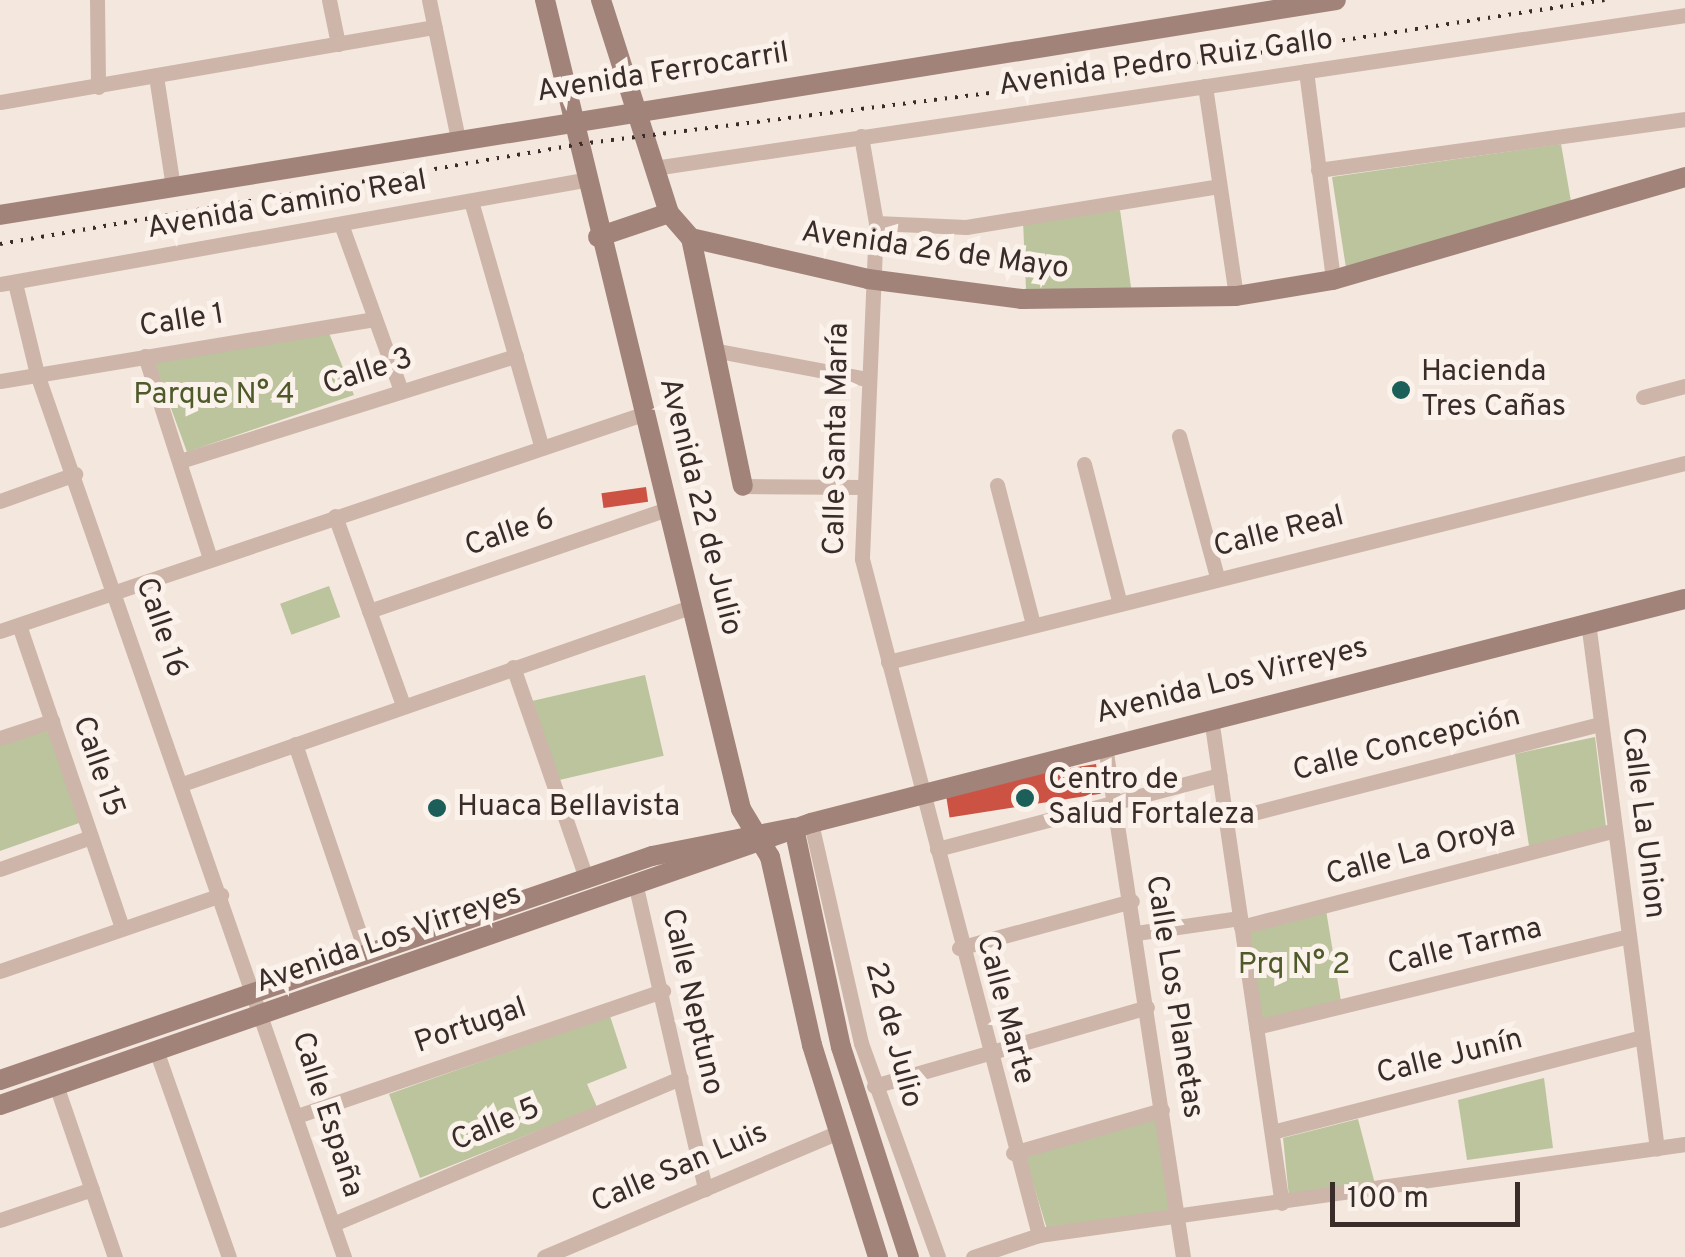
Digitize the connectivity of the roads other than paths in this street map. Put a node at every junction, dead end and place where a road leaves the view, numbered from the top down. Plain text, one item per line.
1 (96, 0) edge
2 (329, 0) edge
3 (429, 0) edge
4 (545, 0) edge
5 (601, 0) edge
6 (1336, 0) edge
7 (1685, 16) edge
8 (434, 28) junction
9 (338, 44) junction
10 (1306, 72) junction
11 (156, 76) junction
12 (98, 86) junction
13 (1205, 86) junction
14 (0, 102) edge
15 (634, 108) junction
16 (575, 118) junction
17 (1685, 119) edge
18 (861, 136) junction
19 (458, 139) junction
20 (654, 168) junction
21 (1318, 170) junction
22 (1685, 178) edge
23 (584, 180) junction
24 (173, 186) junction
25 (1219, 186) junction
26 (471, 201) junction
27 (670, 213) junction
28 (0, 215) edge
29 (876, 223) junction
30 (341, 224) junction
31 (598, 237) junction
32 (691, 238) junction
33 (868, 279) junction
34 (1333, 280) junction
35 (8, 284) edge
36 (1236, 296) junction
37 (373, 320) junction
38 (712, 350) junction
39 (145, 356) junction
40 (516, 356) junction
41 (37, 374) junction
42 (866, 379) junction
43 (0, 381) edge
44 (1685, 386) edge
45 (401, 391) junction
46 (1642, 396) dead end
47 (646, 413) junction
48 (1179, 436) dead end
49 (541, 445) junction
50 (180, 461) junction
51 (1685, 463) edge
52 (1084, 464) dead end
53 (75, 474) junction
54 (743, 486) joint
55 (997, 486) dead end
56 (864, 487) junction
57 (0, 501) edge
58 (669, 508) junction
59 (335, 516) junction
60 (210, 559) junction
61 (1217, 577) junction
62 (118, 591) junction
63 (1685, 599) edge
64 (1120, 600) junction
65 (692, 606) junction
66 (369, 611) junction
67 (1032, 620) junction
68 (1588, 622) junction
69 (20, 625) junction
70 (0, 632) edge
71 (888, 662) junction
72 (513, 667) junction
73 (403, 705) junction
74 (1211, 718) junction
75 (52, 720) junction
76 (1601, 724) junction
77 (0, 738) edge
78 (295, 744) junction
79 (1105, 746) junction
80 (1219, 774) junction
81 (185, 782) junction
82 (925, 796) junction
83 (1114, 802) junction
84 (1226, 820) junction
85 (803, 825) junction
86 (1615, 830) junction
87 (91, 837) junction
88 (756, 837) junction
89 (938, 849) junction
90 (0, 869) edge
91 (586, 878) junction
92 (636, 887) junction
93 (220, 895) junction
94 (1132, 901) junction
95 (1241, 922) junction
96 (122, 928) junction
97 (1136, 933) junction
98 (1629, 936) junction
99 (959, 948) junction
100 (366, 953) junction
101 (0, 971) edge
102 (256, 990) junction
103 (663, 991) junction
104 (1147, 1008) junction
105 (263, 1014) junction
106 (1256, 1027) junction
107 (1642, 1037) junction
108 (156, 1050) junction
109 (987, 1053) junction
110 (681, 1078) junction
111 (0, 1080) edge
112 (56, 1084) junction
113 (874, 1086) junction
114 (0, 1105) edge
115 (1162, 1110) junction
116 (297, 1116) junction
117 (838, 1132) junction
118 (1272, 1132) junction
119 (1685, 1144) edge
120 (1657, 1149) junction
121 (1013, 1153) junction
122 (92, 1189) junction
123 (704, 1189) junction
124 (1282, 1203) junction
125 (1178, 1219) junction
126 (0, 1220) edge
127 (333, 1224) junction
128 (1039, 1236) junction
129 (115, 1257) edge
130 (229, 1257) edge
131 (344, 1257) edge
132 (544, 1257) edge
133 (878, 1257) edge
134 (909, 1257) edge
135 (938, 1257) edge
136 (973, 1257) edge
137 (1184, 1257) edge

1 - 12 street
2 - 9 street
3 - 8 street
4 - 16 street, Avenida 22 de Julio
5 - 15 street
6 - 15 street, Avenida Ferrocarril
7 - 10 street, Avenida Pedro Ruiz Gallo
8 - 9 street
8 - 19 street
9 - 11 street
10 - 13 street, Avenida Pedro Ruiz Gallo
10 - 21 street
11 - 12 street
11 - 24 street
12 - 14 street
13 - 18 street, Avenida Pedro Ruiz Gallo
13 - 25 street
15 - 16 street, Avenida Ferrocarril
15 - 20 street
16 - 19 street, Avenida Ferrocarril
16 - 23 street, Avenida 22 de Julio
17 - 21 street
18 - 20 street, Avenida Pedro Ruiz Gallo
18 - 29 street, Calle Santa María
19 - 24 street, Avenida Ferrocarril
20 - 27 street
21 - 34 street
22 - 34 street, Avenida 26 de Mayo
23 - 26 street, Avenida Camino Real
23 - 31 street, Avenida 22 de Julio
24 - 28 street, Avenida Ferrocarril
25 - 29 street
25 - 36 street
26 - 30 street, Avenida Camino Real
26 - 40 street
27 - 31 street
27 - 32 street
29 - 33 street, Calle Santa María
30 - 35 street, Avenida Camino Real
30 - 37 street
31 - 47 street, Avenida 22 de Julio
32 - 33 street, Avenida 26 de Mayo
32 - 38 street
33 - 36 street, Avenida 26 de Mayo
33 - 42 street, Calle Santa María
34 - 36 street, Avenida 26 de Mayo
35 - 41 street, Calle 16
37 - 39 street, Calle 1
37 - 45 street
38 - 42 street
38 - 54 street
39 - 41 street, Calle 1
39 - 50 street
40 - 45 street, Calle 3
40 - 49 street
41 - 43 street, Calle 1
41 - 53 street, Calle 16
42 - 56 street, Calle Santa María
44 - 46 street
45 - 50 street, Calle 3
47 - 49 street
47 - 58 street, Avenida 22 de Julio
48 - 61 street
49 - 59 street
50 - 60 street
51 - 61 street, Calle Real
52 - 64 street
53 - 57 street
53 - 62 street, Calle 16
54 - 56 street
55 - 67 street
56 - 71 street, Calle Santa María
58 - 65 street, Avenida 22 de Julio
58 - 66 street, Calle 6
59 - 60 street
59 - 66 street
60 - 62 street
61 - 64 street, Calle Real
62 - 69 street
62 - 81 street, Calle 16
63 - 68 street, Avenida Los Virreyes
64 - 67 street, Calle Real
65 - 72 street
65 - 88 street, Avenida 22 de Julio
66 - 73 street
67 - 71 street, Calle Real
68 - 74 street, Avenida Los Virreyes
68 - 76 street, Calle La Union
69 - 70 street
69 - 75 street, Calle 15
71 - 82 street, Calle Santa María
72 - 73 street
72 - 91 street
73 - 78 street
74 - 79 street, Avenida Los Virreyes
74 - 80 street
75 - 77 street
75 - 87 street, Calle 15
76 - 84 street, Calle Concepción
76 - 86 street, Calle La Union
78 - 81 street
78 - 100 street
79 - 82 street, Avenida Los Virreyes
79 - 83 street, Calle Los Planetas
80 - 83 street
80 - 84 street
81 - 93 street, Calle 16
82 - 85 street, Avenida Los Virreyes
82 - 89 street, Calle Marte
83 - 89 street
83 - 94 street, Calle Los Planetas
84 - 95 street
85 - 88 street, Avenida Los Virreyes
85 - 113 street, 22 de Julio
85 - 134 street
86 - 95 street, Calle La Oroya
86 - 98 street, Calle La Union
87 - 90 street
87 - 96 street, Calle 15
88 - 91 street, Avenida Los Virreyes
88 - 92 street, Avenida Los Virreyes
88 - 117 street, Avenida 22 de Julio
89 - 99 street, Calle Marte
91 - 100 street, Avenida Los Virreyes
92 - 103 street, Calle Neptuno
92 - 105 street, Avenida Los Virreyes
93 - 96 street
93 - 102 street, Calle 16
94 - 97 street, Calle Los Planetas
94 - 99 street
95 - 97 street, Calle La Oroya
95 - 106 street
96 - 101 street
97 - 104 street, Calle Los Planetas
98 - 106 street, Calle Tarma
98 - 107 street, Calle La Union
99 - 109 street, Calle Marte
100 - 102 street, Avenida Los Virreyes
102 - 105 street, Calle España
102 - 111 street, Avenida Los Virreyes
103 - 110 street, Calle Neptuno
103 - 116 street, Portugal
104 - 109 street
104 - 115 street, Calle Los Planetas
105 - 108 street, Avenida Los Virreyes
105 - 116 street, Calle España
106 - 118 street
107 - 118 street, Calle Junín
107 - 120 street, Calle La Union
108 - 112 street, Avenida Los Virreyes
108 - 130 street
109 - 113 street
109 - 121 street, Calle Marte
110 - 123 street, Calle Neptuno
110 - 127 street, Calle 5
112 - 114 street, Avenida Los Virreyes
112 - 122 street
113 - 135 street, 22 de Julio
115 - 121 street
115 - 125 street, Calle Los Planetas
116 - 127 street, Calle España
117 - 123 street, Calle San Luis
117 - 133 street, Avenida 22 de Julio
118 - 124 street
119 - 120 street
120 - 124 street
121 - 128 street, Calle Marte
122 - 126 street
122 - 129 street
123 - 132 street, Calle San Luis
124 - 125 street
125 - 128 street
125 - 137 street, Calle Los Planetas
127 - 131 street, Calle España
128 - 136 street

